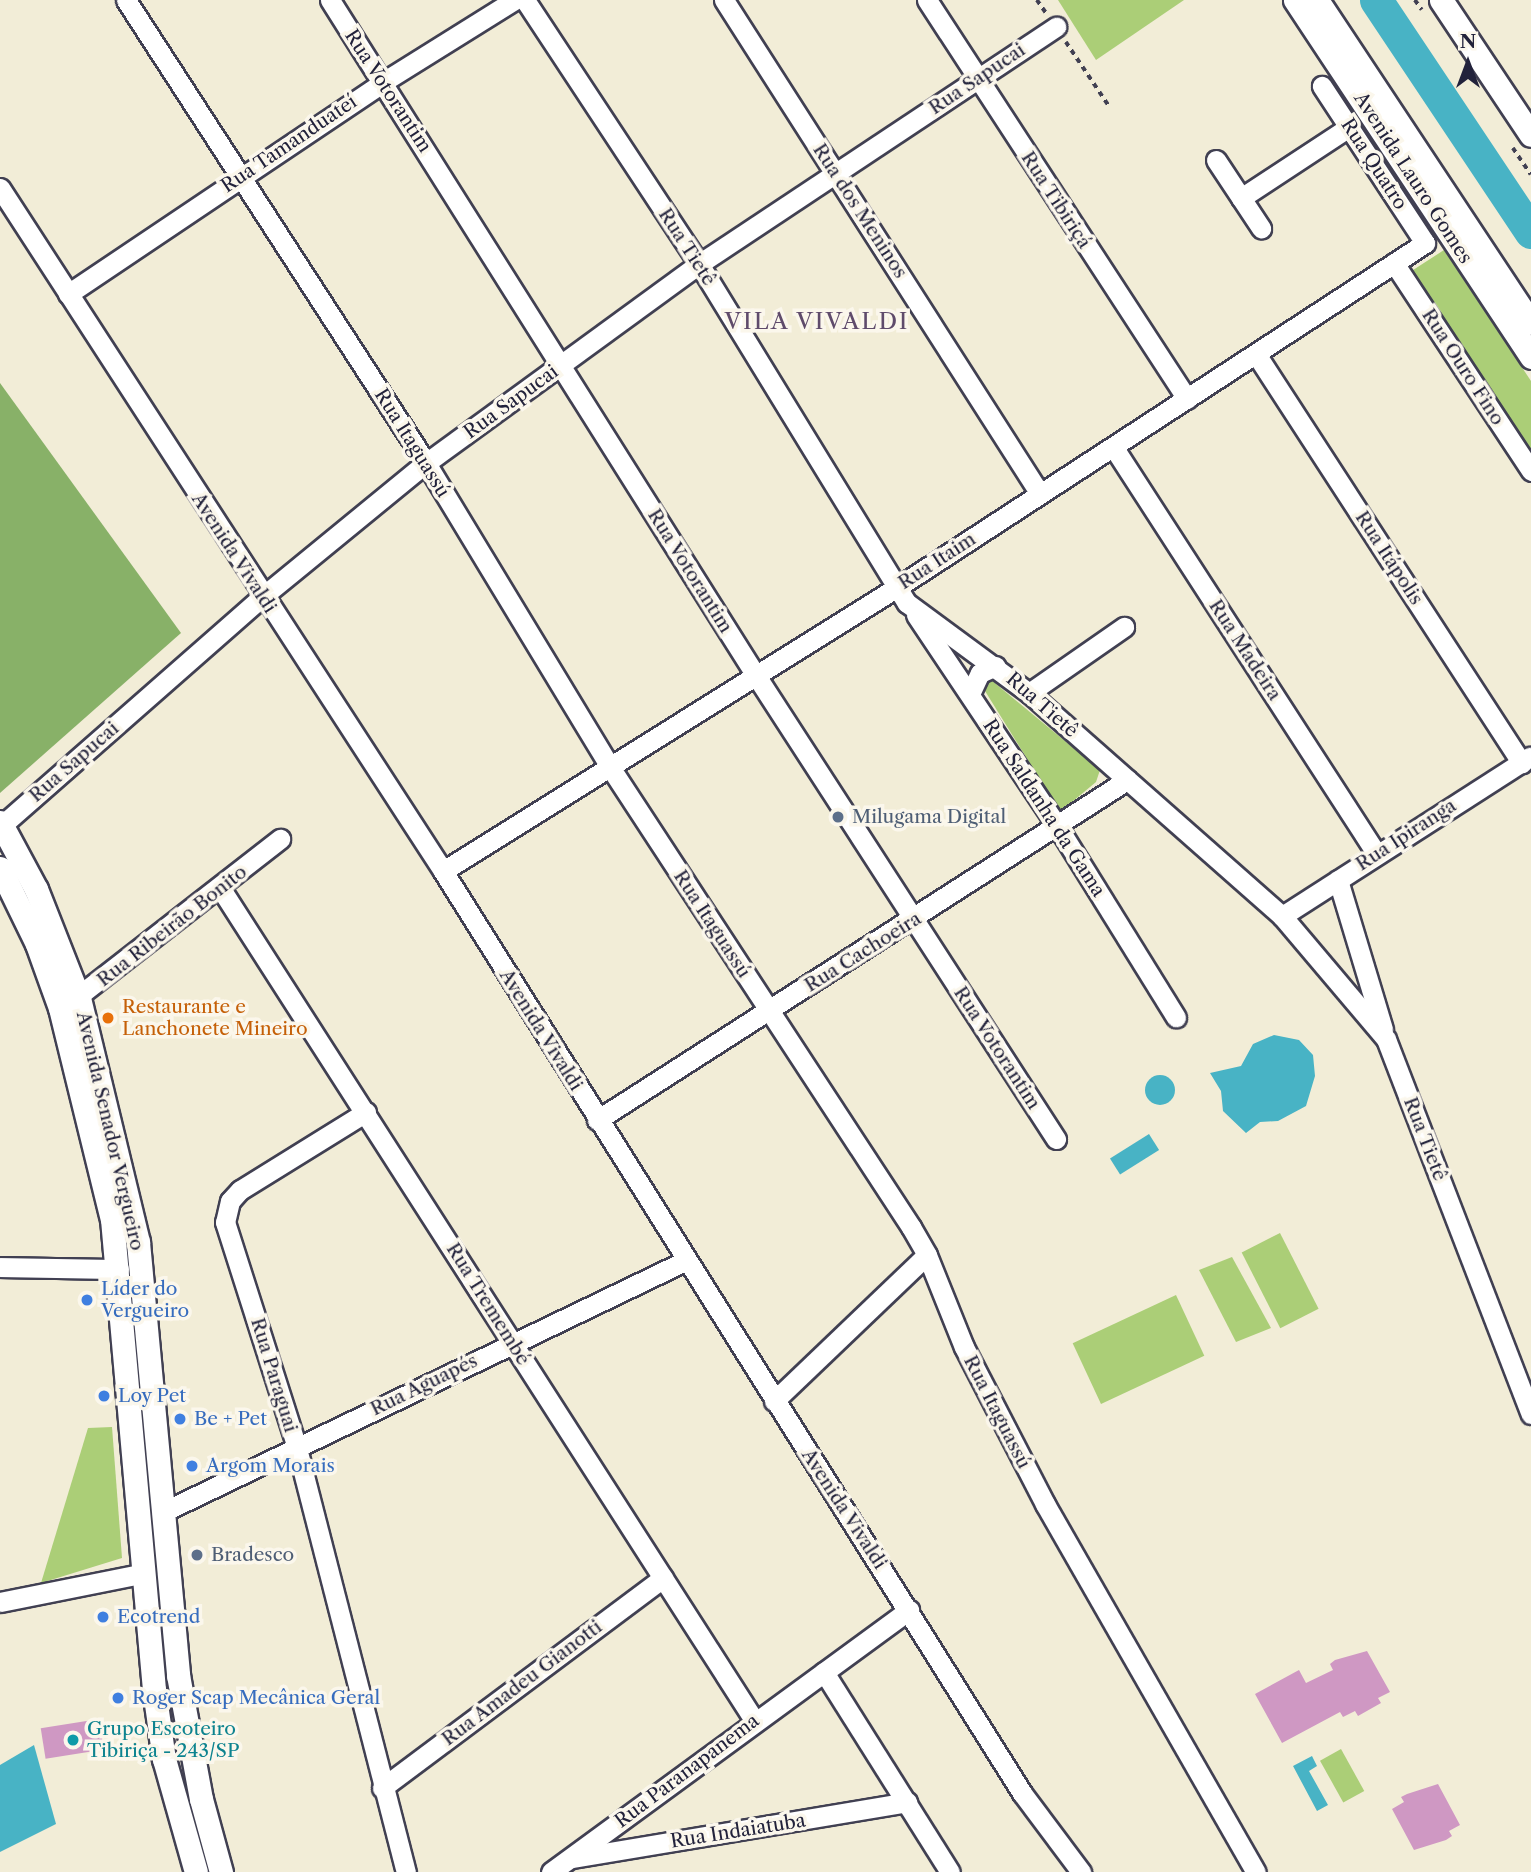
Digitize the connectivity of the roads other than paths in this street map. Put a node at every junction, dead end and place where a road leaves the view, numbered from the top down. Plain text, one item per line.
1 (125, 0) edge
2 (330, 0) edge
3 (514, 0) edge
4 (525, 0) edge
5 (724, 0) edge
6 (927, 0) edge
7 (1295, 0) edge
8 (1317, 0) edge
9 (1441, 0) edge
10 (1056, 27) road end
11 (976, 79) junction
12 (383, 82) junction
13 (1322, 86) dead end
14 (1349, 127) junction
15 (1531, 135) edge
16 (1216, 160) dead end
17 (836, 173) junction
18 (240, 177) junction
19 (0, 188) edge
20 (1241, 198) junction
21 (1261, 229) dead end
22 (1425, 243) joint
23 (1394, 263) junction
24 (699, 264) junction
25 (68, 294) junction
26 (1531, 323) edge
27 (1256, 354) junction
28 (1531, 357) edge
29 (562, 365) junction
30 (1187, 399) junction
31 (1114, 448) junction
32 (426, 463) junction
33 (1531, 471) edge
34 (1040, 494) junction
35 (903, 594) junction
36 (262, 597) junction
37 (1124, 627) dead end
38 (996, 666) junction
39 (755, 674) junction
40 (1029, 693) junction
41 (970, 694) junction
42 (1526, 760) edge
43 (610, 767) junction
44 (1127, 780) junction
45 (1, 825) edge
46 (1058, 827) junction
47 (280, 839) dead end
48 (1375, 852) junction
49 (0, 868) edge
50 (443, 871) junction
51 (1338, 880) junction
52 (221, 889) junction
53 (1282, 916) junction
54 (914, 920) junction
55 (70, 1003) junction
56 (768, 1011) junction
57 (1176, 1017) dead end
58 (1386, 1039) junction
59 (366, 1112) junction
60 (597, 1120) junction
61 (1056, 1139) dead end
62 (927, 1255) junction
63 (685, 1261) junction
64 (0, 1267) edge
65 (119, 1269) junction
66 (142, 1282) junction
67 (513, 1342) junction
68 (774, 1402) junction
69 (1531, 1414) edge
70 (297, 1448) junction
71 (135, 1468) junction
72 (165, 1511) junction
73 (140, 1574) junction
74 (663, 1578) junction
75 (169, 1587) junction
76 (0, 1602) edge
77 (909, 1610) junction
78 (824, 1672) junction
79 (754, 1720) junction
80 (382, 1788) junction
81 (907, 1802) junction
82 (568, 1859) junction
83 (196, 1872) edge
84 (221, 1872) edge
85 (406, 1872) edge
86 (551, 1872) edge
87 (950, 1872) edge
88 (1081, 1872) edge
89 (1256, 1872) edge

1 - 18 street, Rua Itaguassú
2 - 12 street, Rua Votorantim
3 - 12 street, Rua Tamanduateí
4 - 24 street, Rua Tietê
5 - 17 street, Rua dos Meninos
6 - 11 street, Rua Tibiriçá
7 - 28 main road, Avenida Lauro Gomes
8 - 26 main road, Avenida Lauro Gomes
9 - 15 main road
10 - 11 street, Rua Sapucai
11 - 17 street, Rua Sapucai
11 - 30 street, Rua Tibiriçá
12 - 18 street, Rua Tamanduateí
12 - 29 street, Rua Votorantim
13 - 14 street, Rua Quatro
14 - 20 street
14 - 22 street, Rua Quatro
16 - 20 street
17 - 24 street, Rua Sapucai
17 - 34 street, Rua dos Meninos
18 - 25 street, Rua Tamanduateí
18 - 32 street, Rua Itaguassú
19 - 25 street, Avenida Vivaldi
20 - 21 street
22 - 23 street, Rua Itaim
23 - 27 street, Rua Itaim
23 - 33 street, Rua Ouro Fino
24 - 29 street, Rua Sapucai
24 - 35 street, Rua Tietê
25 - 36 street, Avenida Vivaldi
27 - 30 street, Rua Itaim
27 - 42 street, Rua Itápolis
29 - 32 street, Rua Sapucai
29 - 39 street, Rua Votorantim
30 - 31 street, Rua Itaim
31 - 34 street, Rua Itaim
31 - 48 street, Rua Madeira
32 - 36 street, Rua Sapucai
32 - 43 street, Rua Itaguassú
34 - 35 street, Rua Itaim
35 - 38 street, Rua Tietê
35 - 39 street, Rua Itaim
35 - 41 street, Rua Saldanha da Gama
36 - 45 street, Rua Sapucai
36 - 50 street, Avenida Vivaldi
37 - 40 street
38 - 40 street, Rua Tietê
38 - 41 street
39 - 43 street, Rua Itaim
39 - 54 street, Rua Votorantim
40 - 44 street, Rua Tietê
41 - 46 street, Rua Saldanha da Gama
42 - 48 street, Rua Ipiranga
43 - 50 street, Rua Itaim
43 - 56 street, Rua Itaguassú
44 - 46 street, Rua Cachoeira
44 - 53 street, Rua Tietê
45 - 55 main road, Avenida Senador Vergueiro
46 - 54 street, Rua Cachoeira
46 - 57 street, Rua Saldanha da Gama
47 - 52 street, Rua Ribeirão Bonito
48 - 51 street, Rua Ipiranga
49 - 55 main road, Avenida Senador Vergueiro
50 - 60 street, Avenida Vivaldi
51 - 53 street, Rua Ipiranga
51 - 58 street
52 - 55 street, Rua Ribeirão Bonito
52 - 59 street, Rua Tremembé
53 - 58 street, Rua Tietê
54 - 56 street, Rua Cachoeira
54 - 61 street, Rua Votorantim
55 - 65 main road, Avenida Senador Vergueiro
55 - 66 main road, Avenida Senador Vergueiro
56 - 60 street, Rua Cachoeira
56 - 62 street, Rua Itaguassú
58 - 69 street, Rua Tietê
59 - 67 street, Rua Tremembé
59 - 70 street, Rua Paraguai
60 - 63 street, Avenida Vivaldi
62 - 68 street
62 - 89 street, Rua Itaguassú
63 - 67 street, Rua Aguapés
63 - 68 street, Avenida Vivaldi
64 - 65 street
65 - 66 main road
65 - 71 main road, Avenida Senador Vergueiro
66 - 72 main road, Avenida Senador Vergueiro
67 - 70 street, Rua Aguapés
67 - 74 street, Rua Tremembé
68 - 77 street, Avenida Vivaldi
70 - 72 street, Rua Aguapés
70 - 80 street, Rua Paraguai
71 - 72 main road
71 - 73 main road, Avenida Senador Vergueiro
72 - 75 main road, Avenida Senador Vergueiro
73 - 75 main road
73 - 76 street
73 - 83 main road, Avenida Senador Vergueiro
74 - 79 street, Rua Tremembé
74 - 80 street, Rua Amadeu Gianotti
75 - 84 main road, Avenida Senador Vergueiro
77 - 78 street, Rua Paranapanema
77 - 88 street, Avenida Vivaldi
78 - 79 street, Rua Paranapanema
78 - 81 street
79 - 82 street, Rua Paranapanema
80 - 85 street, Rua Paraguai
81 - 82 street, Rua Indaiatuba
81 - 87 street
82 - 86 street, Rua Paranapanema

